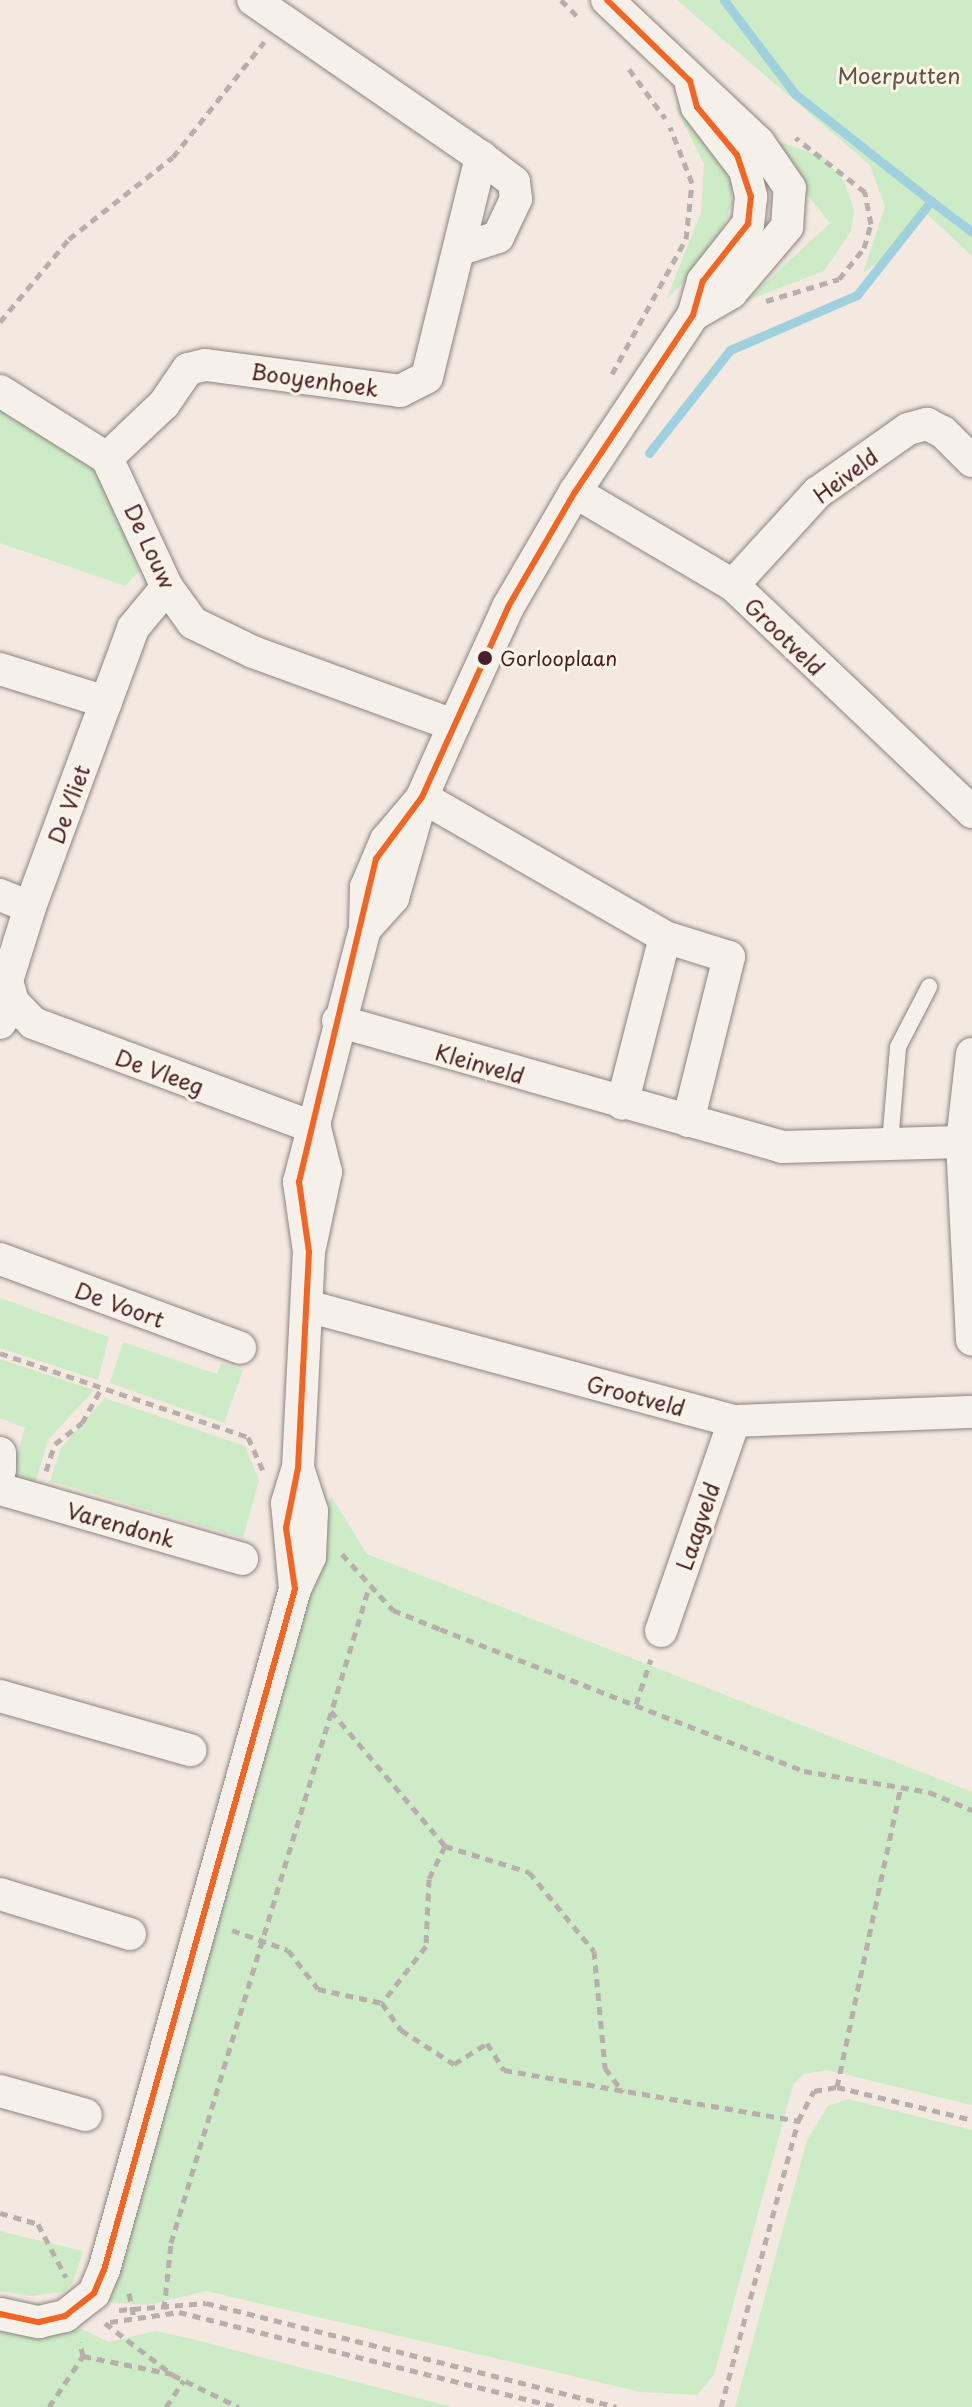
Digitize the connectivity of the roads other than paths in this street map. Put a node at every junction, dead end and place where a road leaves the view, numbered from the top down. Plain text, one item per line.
1 (253, 0) edge
2 (607, 0) edge
3 (690, 81) junction
4 (481, 157) junction
5 (461, 249) junction
6 (693, 315) junction
7 (0, 391) edge
8 (107, 458) junction
9 (972, 461) edge
10 (575, 492) junction
11 (733, 585) junction
12 (167, 587) junction
13 (0, 669) edge
14 (106, 702) junction
15 (454, 725) junction
16 (422, 797) junction
17 (972, 812) edge
18 (0, 895) edge
19 (30, 907) junction
20 (665, 937) junction
21 (929, 987) dead end
22 (6, 1013) edge
23 (338, 1021) junction
24 (971, 1059) edge
25 (622, 1104) junction
26 (688, 1121) junction
27 (315, 1128) junction
28 (962, 1142) junction
29 (890, 1143) junction
30 (0, 1259) edge
31 (307, 1306) junction
32 (972, 1340) edge
33 (240, 1348) dead end
34 (972, 1412) edge
35 (734, 1421) junction
36 (0, 1453) edge
37 (0, 1470) edge
38 (0, 1489) edge
39 (242, 1559) dead end
40 (661, 1631) road end
41 (0, 1696) edge
42 (190, 1750) dead end
43 (0, 1894) edge
44 (130, 1934) dead end
45 (0, 2091) edge
46 (86, 2115) dead end
47 (0, 2314) edge

1 - 4 street
2 - 3 street
3 - 6 street
3 - 6 street
4 - 5 street, Booyenhoek
4 - 5 street
5 - 8 street, Booyenhoek
6 - 10 street
7 - 8 street
8 - 12 street, De Louw
9 - 11 street, Heiveld
10 - 11 street, Grootveld
10 - 15 street
11 - 17 street, Grootveld
12 - 14 street, De Vliet
12 - 15 street, De Louw
13 - 14 street
14 - 19 street, De Vliet
15 - 16 street
16 - 20 street
16 - 23 street
18 - 19 street
19 - 22 street, De Vliet
20 - 25 street
20 - 26 street
21 - 29 lane
22 - 27 street, De Vleeg
23 - 25 street, Kleinveld
23 - 27 street
24 - 28 street
25 - 26 street, Kleinveld
26 - 29 street, Kleinveld
27 - 31 street
28 - 29 street, Kleinveld
28 - 32 street
30 - 33 street, De Voort
31 - 35 street, Grootveld
31 - 47 street
34 - 35 street, Grootveld
35 - 40 street, Laagveld
36 - 37 street
38 - 39 street, Varendonk
41 - 42 street
43 - 44 street
45 - 46 street

